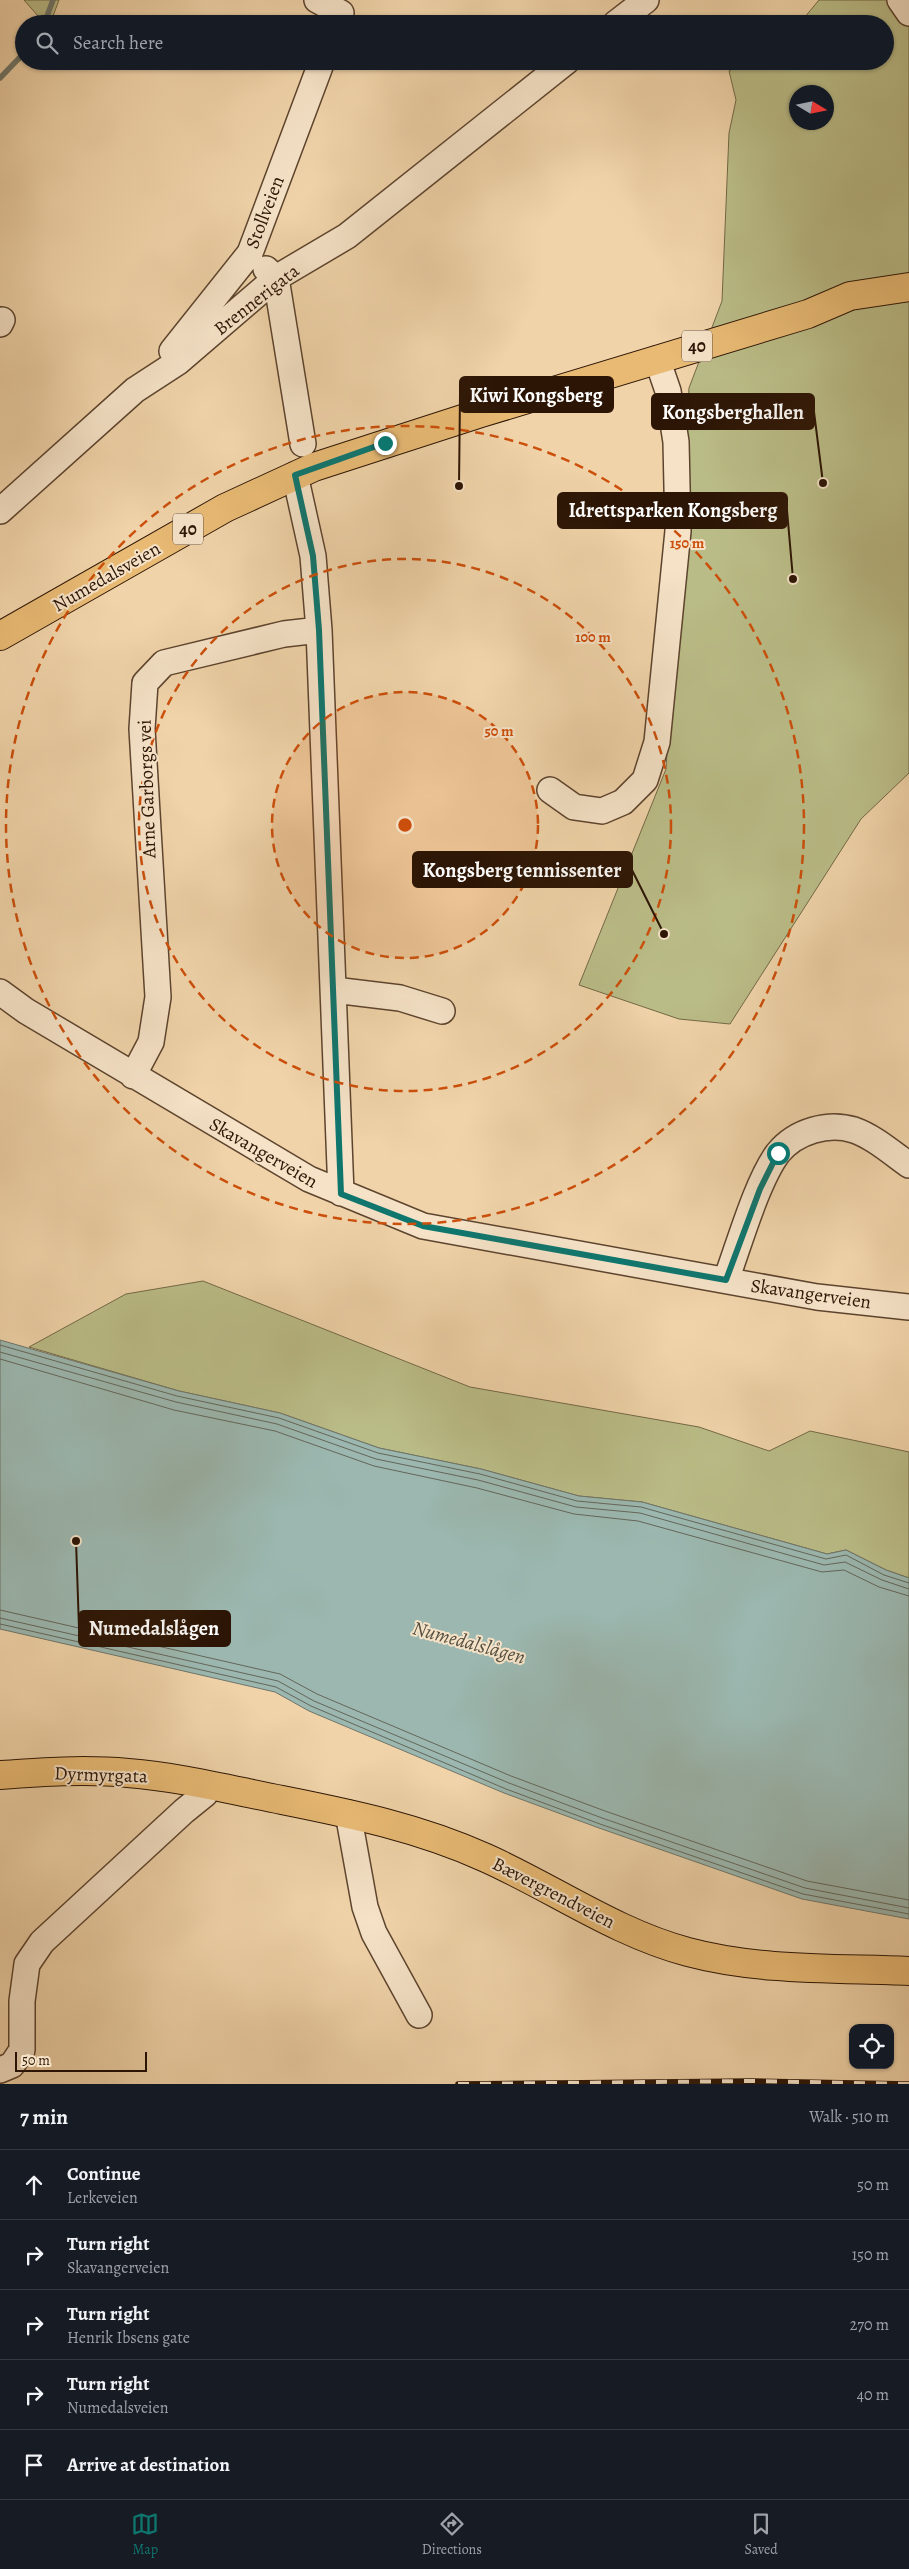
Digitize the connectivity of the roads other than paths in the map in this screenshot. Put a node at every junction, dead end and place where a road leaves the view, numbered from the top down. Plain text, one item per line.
1 (317, 0) edge
2 (646, 0) edge
3 (900, 0) edge
4 (341, 12) edge
5 (909, 13) edge
6 (627, 15) edge
7 (319, 70) edge
8 (556, 70) edge
9 (250, 253) junction
10 (276, 278) junction
11 (909, 287) edge
12 (909, 303) edge
13 (808, 314) junction
14 (657, 359) junction
15 (135, 390) junction
16 (303, 444) dead end
17 (295, 475) junction
18 (0, 511) edge
19 (319, 630) junction
20 (0, 636) edge
21 (550, 790) dead end
22 (334, 990) junction
23 (0, 992) edge
24 (442, 1010) dead end
25 (133, 1076) junction
26 (909, 1164) edge
27 (341, 1194) junction
28 (726, 1280) junction
29 (909, 1307) edge
30 (0, 1775) edge
31 (204, 1789) junction
32 (348, 1813) junction
33 (909, 1971) edge
34 (419, 2015) dead end
35 (0, 2070) edge

1 - 4 street
2 - 6 street
3 - 5 street
7 - 9 street, Stollveien
8 - 10 street, Brennerigata
9 - 10 street
9 - 15 street, Stollveien
10 - 15 street, Brennerigata
10 - 16 street
11 - 13 main road, Numedalsveien / 40
12 - 13 main road, Numedalsveien / 40
13 - 14 main road, Numedalsveien / 40
14 - 17 main road, Numedalsveien / 40
14 - 21 street
15 - 18 street, Brennerigata
17 - 19 street
17 - 20 main road, Numedalsveien / 40
19 - 22 street
19 - 25 street, Arne Garborgs vei
22 - 24 street
22 - 27 street
23 - 25 street, Skavangerveien
25 - 27 street, Skavangerveien
26 - 28 street
27 - 28 street, Skavangerveien
28 - 29 street, Skavangerveien
30 - 31 main road, Dyrmyrgata
31 - 32 main road, Bævergrendveien
31 - 35 street
32 - 33 main road, Bævergrendveien
32 - 34 street

